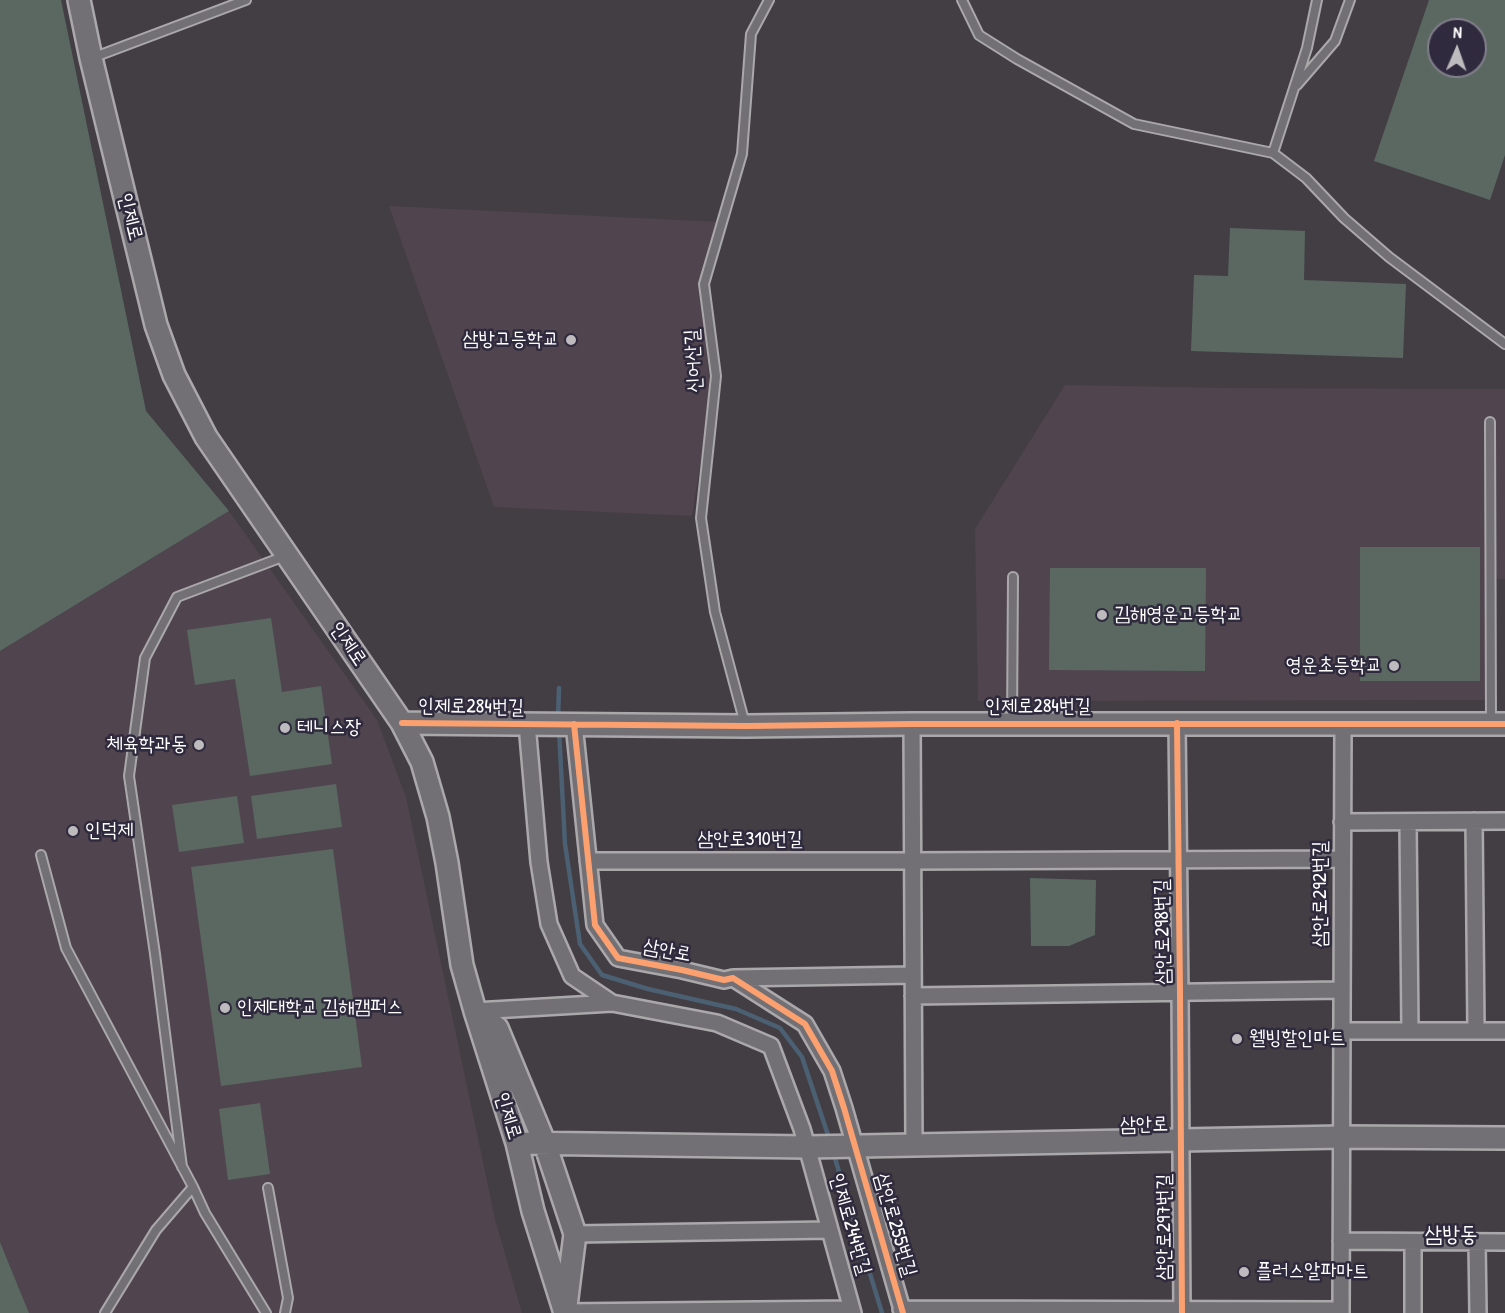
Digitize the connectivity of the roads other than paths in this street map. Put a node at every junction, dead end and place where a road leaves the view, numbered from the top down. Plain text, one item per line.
1 (79, 0) edge
2 (246, 0) edge
3 (769, 0) edge
4 (962, 0) edge
5 (1317, 0) edge
6 (1350, 0) edge
7 (91, 58) junction
8 (1294, 88) junction
9 (1273, 153) junction
10 (1505, 344) edge
11 (1490, 422) dead end
12 (287, 555) junction
13 (1013, 577) dead end
14 (402, 723) junction
15 (1177, 723) junction
16 (1342, 723) junction
17 (533, 724) junction
18 (572, 724) junction
19 (912, 724) junction
20 (1011, 724) junction
21 (1498, 724) edge
22 (746, 726) junction
23 (1474, 821) junction
24 (1505, 821) edge
25 (1342, 822) junction
26 (1408, 822) junction
27 (41, 855) dead end
28 (1179, 859) junction
29 (1342, 859) junction
30 (588, 861) junction
31 (912, 861) junction
32 (913, 975) junction
33 (733, 978) junction
34 (1342, 990) junction
35 (1180, 993) junction
36 (913, 996) junction
37 (612, 1003) junction
38 (475, 1011) junction
39 (1505, 1030) edge
40 (1341, 1031) junction
41 (1410, 1031) junction
42 (1476, 1031) junction
43 (1341, 1137) junction
44 (1505, 1138) edge
45 (1181, 1141) junction
46 (517, 1143) junction
47 (545, 1144) junction
48 (851, 1146) junction
49 (914, 1146) junction
50 (810, 1147) junction
51 (182, 1167) junction
52 (193, 1187) junction
53 (268, 1188) dead end
54 (830, 1230) junction
55 (575, 1234) junction
56 (1341, 1241) junction
57 (1413, 1242) junction
58 (1477, 1242) junction
59 (1505, 1242) edge
60 (853, 1311) edge
61 (902, 1311) edge
62 (1054, 1311) edge
63 (1182, 1311) edge
64 (680, 1312) edge
65 (750, 1312) edge
66 (1341, 1312) edge
67 (105, 1313) edge
68 (266, 1313) edge
69 (285, 1313) edge
70 (565, 1313) edge
71 (1413, 1313) edge
72 (1478, 1313) edge

1 - 7 main road, 인제로
2 - 7 lane
3 - 22 lane, 신어산길
4 - 9 lane
5 - 8 lane
6 - 8 lane
7 - 12 main road, 인제로
8 - 9 lane
9 - 10 lane
11 - 21 lane
12 - 14 main road, 인제로
12 - 51 lane
13 - 20 lane
14 - 17 main road, 인제로284번길
14 - 38 main road, 인제로
15 - 16 main road, 인제로284번길
15 - 20 main road, 인제로284번길
15 - 28 street, 삼안로298번길
16 - 21 main road, 인제로284번길
16 - 25 street
17 - 18 main road, 인제로284번길
17 - 37 street
18 - 22 main road, 인제로284번길
18 - 30 street, 삼안로
19 - 20 main road, 인제로284번길
19 - 22 main road, 인제로284번길
19 - 31 street
23 - 24 street, 삼안로292번길
23 - 26 street, 삼안로292번길
23 - 42 street
25 - 26 street, 삼안로292번길
25 - 29 street, 삼안로292번길
26 - 41 street
27 - 51 lane
28 - 29 street, 삼안로298번길
28 - 31 street, 삼안로310번길
28 - 35 street, 삼안로298번길
29 - 34 street, 삼안로292번길
30 - 31 street, 삼안로310번길
30 - 33 street, 삼안로
31 - 32 street
32 - 33 street
32 - 36 street
33 - 48 street, 삼안로
34 - 35 street, 삼안로298번길
34 - 40 street, 삼안로292번길
35 - 36 street
35 - 45 street, 삼안로298번길
36 - 49 street
37 - 38 street
37 - 50 street
38 - 46 main road, 인제로
38 - 47 main road
39 - 42 street
40 - 41 street
40 - 43 street, 삼안로292번길
41 - 42 street
43 - 44 main road, 삼안로
43 - 45 main road, 삼안로
43 - 56 street, 삼안로292번길
45 - 49 main road, 삼안로
45 - 63 street, 삼안로297번길
46 - 47 main road
46 - 70 main road, 인제로
47 - 50 main road
47 - 55 main road
48 - 49 main road, 삼안로
48 - 50 main road
48 - 61 street, 삼안로255번길
50 - 54 street, 인제로244번길
51 - 52 lane
52 - 67 lane
52 - 68 lane
53 - 69 lane
54 - 55 street
54 - 60 street, 인제로244번길
55 - 70 main road
56 - 57 street
56 - 66 street, 삼안로292번길
57 - 58 street
57 - 71 street
58 - 59 street
58 - 72 street
60 - 65 street
61 - 62 street, 삼안로297번길
62 - 63 street, 삼안로297번길
63 - 66 street
64 - 65 street
64 - 70 street

